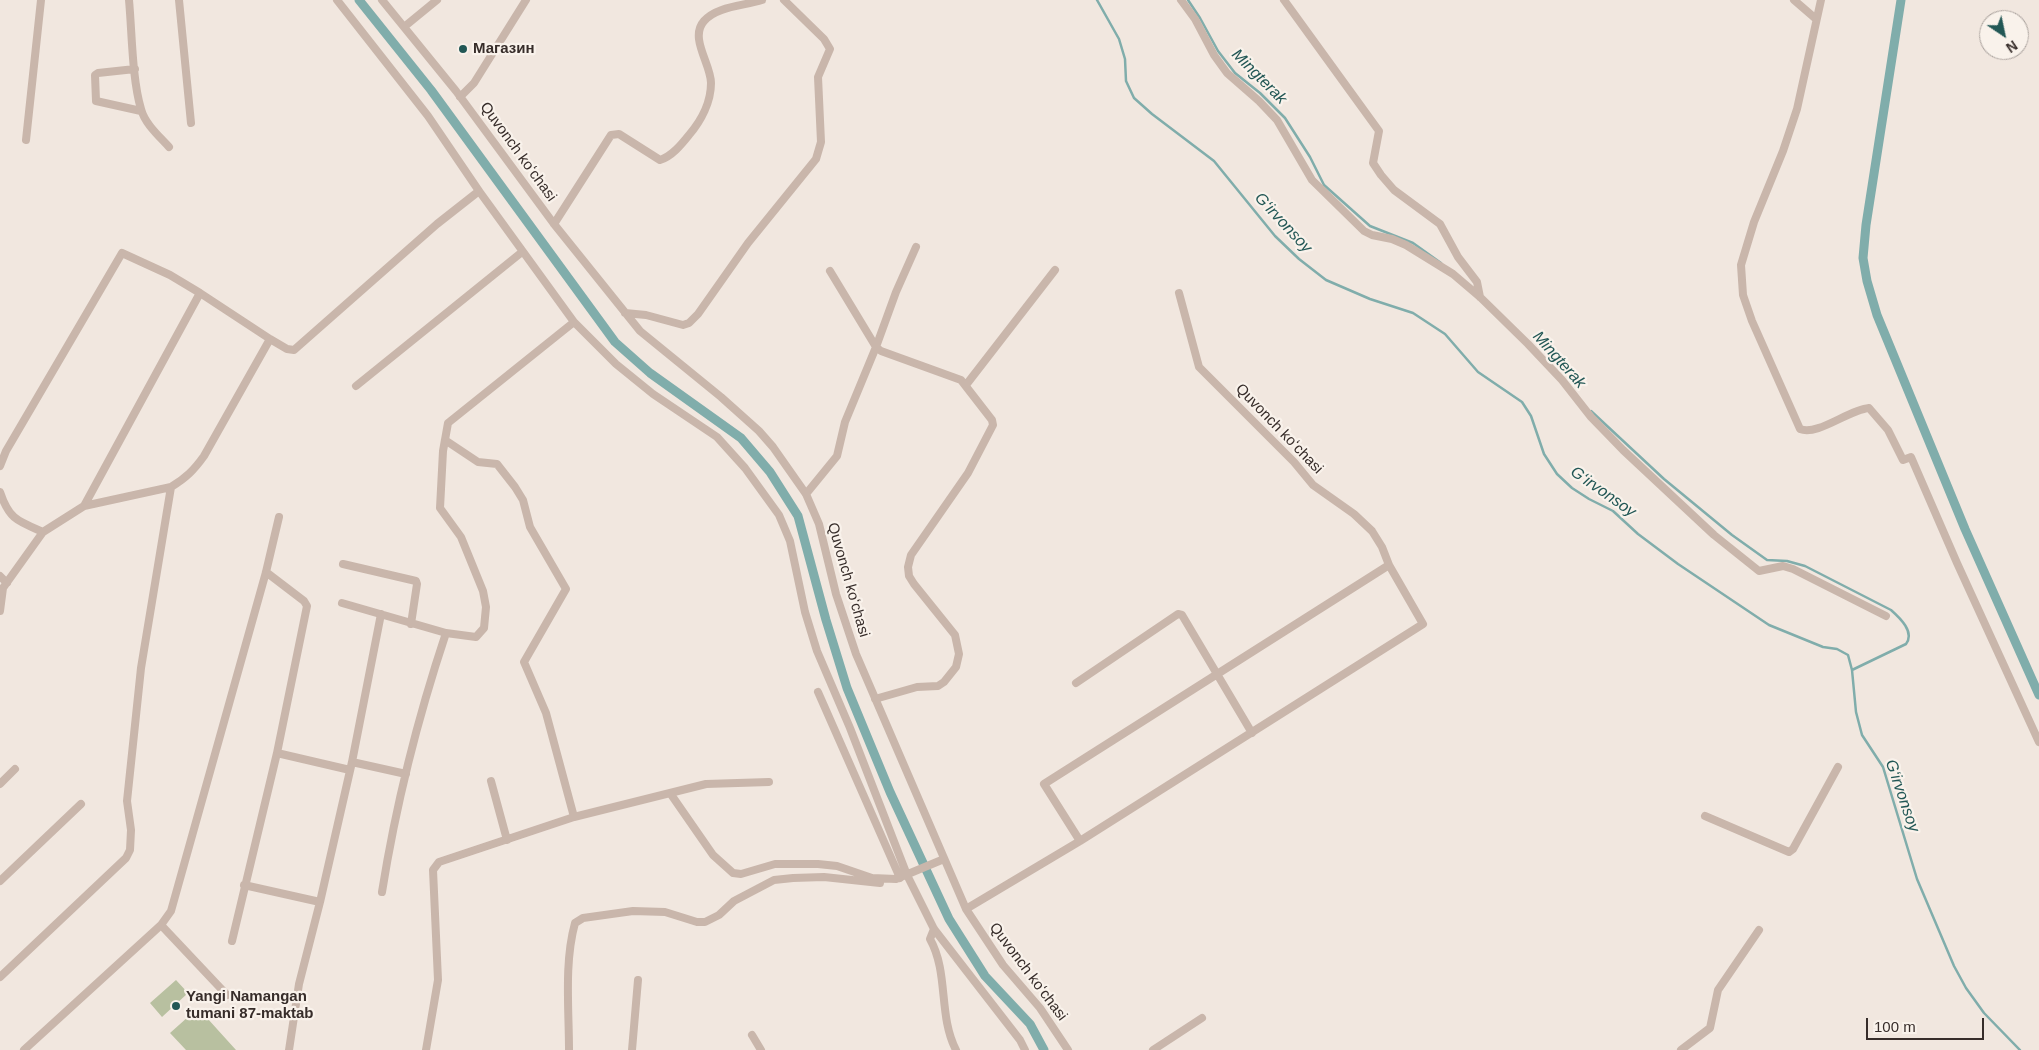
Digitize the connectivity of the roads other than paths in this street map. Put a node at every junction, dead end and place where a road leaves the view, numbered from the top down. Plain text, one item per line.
1 (41, 0) edge
2 (129, 0) edge
3 (179, 0) edge
4 (337, 0) edge
5 (382, 0) edge
6 (437, 0) edge
7 (526, 0) edge
8 (762, 0) edge
9 (784, 0) edge
10 (1181, 0) edge
11 (1284, 0) edge
12 (1794, 0) edge
13 (1821, 0) edge
14 (1816, 20) junction
15 (404, 27) junction
16 (135, 69) junction
17 (460, 96) junction
18 (141, 111) junction
19 (191, 123) dead end
20 (26, 140) dead end
21 (169, 147) dead end
22 (479, 192) junction
23 (554, 224) junction
24 (916, 247) dead end
25 (522, 252) junction
26 (1055, 270) dead end
27 (830, 272) dead end
28 (200, 293) junction
29 (1179, 293) dead end
30 (1480, 297) junction
31 (625, 314) junction
32 (574, 322) junction
33 (270, 339) junction
34 (876, 347) junction
35 (966, 384) junction
36 (356, 386) dead end
37 (445, 440) junction
38 (0, 466) edge
39 (171, 487) junction
40 (0, 492) edge
41 (806, 494) junction
42 (84, 506) junction
43 (279, 517) dead end
44 (43, 532) junction
45 (343, 564) dead end
46 (1389, 565) junction
47 (266, 572) junction
48 (0, 576) edge
49 (7, 583) junction
50 (342, 603) dead end
51 (0, 611) edge
52 (381, 614) junction
53 (1886, 616) dead end
54 (411, 624) junction
55 (446, 632) junction
56 (1217, 675) junction
57 (1076, 683) dead end
58 (818, 692) dead end
59 (875, 699) junction
60 (1252, 733) junction
61 (2039, 742) edge
62 (277, 753) junction
63 (351, 766) junction
64 (1838, 767) dead end
65 (16, 769) dead end
66 (406, 774) junction
67 (490, 781) dead end
68 (769, 782) dead end
69 (0, 784) edge
70 (670, 793) junction
71 (80, 804) dead end
72 (1706, 816) dead end
73 (574, 817) junction
74 (507, 840) junction
75 (1080, 841) junction
76 (944, 859) junction
77 (901, 877) junction
78 (0, 881) edge
79 (244, 885) junction
80 (382, 892) dead end
81 (320, 902) junction
82 (966, 909) junction
83 (161, 926) junction
84 (934, 929) junction
85 (1759, 930) dead end
86 (232, 941) dead end
87 (0, 977) edge
88 (638, 980) dead end
89 (227, 995) dead end
90 (1202, 1018) dead end
91 (752, 1035) dead end
92 (24, 1050) edge
93 (289, 1050) edge
94 (426, 1050) edge
95 (569, 1050) edge
96 (632, 1050) edge
97 (760, 1050) edge
98 (956, 1050) edge
99 (1025, 1050) edge
100 (1068, 1050) edge
101 (1153, 1050) edge
102 (1681, 1050) edge

1 - 20 street
2 - 16 street
3 - 19 street
4 - 22 street
5 - 15 street, Quvonch koʻchasi
6 - 15 street
7 - 17 street
8 - 23 street, Quvonch koʻchasi
9 - 31 street
10 - 30 street
11 - 30 street
12 - 14 street
13 - 14 street
14 - 61 street
15 - 17 street, Quvonch koʻchasi
16 - 18 street
16 - 18 street
17 - 23 street, Quvonch koʻchasi
18 - 21 street
22 - 25 street
22 - 33 street
23 - 31 street, Quvonch koʻchasi
24 - 34 street
25 - 32 street
25 - 36 street
26 - 35 street
27 - 34 street
28 - 33 street
28 - 38 street
28 - 42 street
29 - 46 street, Quvonch koʻchasi
30 - 53 street
31 - 41 street, Quvonch koʻchasi
32 - 37 street
32 - 77 street
33 - 39 street
34 - 35 street
34 - 41 street
35 - 59 street
37 - 55 street
37 - 73 street
39 - 42 street
39 - 87 street
40 - 44 street
41 - 59 street, Quvonch koʻchasi
42 - 44 street
43 - 47 street
44 - 49 street
45 - 54 street
46 - 56 street
46 - 60 street, Quvonch koʻchasi
47 - 62 street
47 - 83 street
48 - 49 street
49 - 51 street
50 - 52 street
52 - 54 street
52 - 63 street
54 - 55 street
55 - 66 street
56 - 57 street
56 - 60 street
56 - 75 street
58 - 77 street
59 - 76 street, Quvonch koʻchasi
60 - 75 street, Quvonch koʻchasi
62 - 63 street
62 - 79 street
63 - 66 street
63 - 81 street
64 - 72 street
65 - 69 street
66 - 80 street
67 - 74 street
68 - 70 street
70 - 73 street
70 - 77 street
71 - 78 street
73 - 74 street
74 - 94 street
75 - 82 street, Quvonch koʻchasi
76 - 77 street
76 - 82 street, Quvonch koʻchasi
77 - 84 street
77 - 95 street
79 - 81 street
79 - 86 street
81 - 93 street
82 - 100 street, Quvonch koʻchasi
83 - 89 street
83 - 92 street
84 - 98 street
84 - 99 street
85 - 102 street
88 - 96 street
90 - 101 street
91 - 97 street

